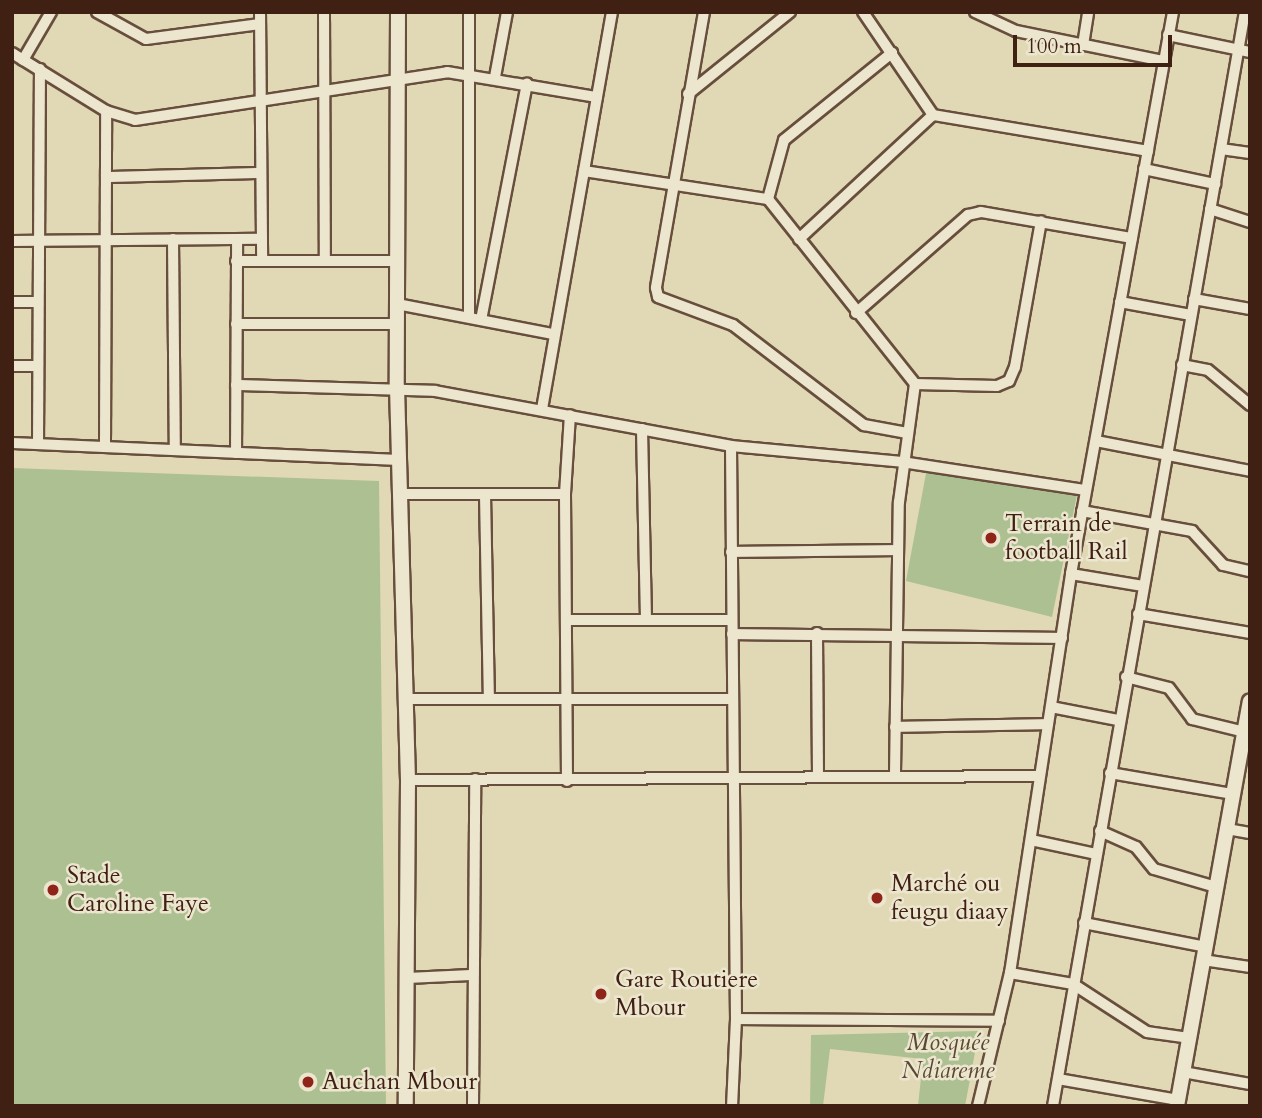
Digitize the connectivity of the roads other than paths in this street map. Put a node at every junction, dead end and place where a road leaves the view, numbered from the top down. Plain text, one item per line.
1 (51, 12) edge
2 (97, 12) edge
3 (260, 12) edge
4 (324, 12) edge
5 (398, 12) edge
6 (469, 12) edge
7 (507, 12) edge
8 (612, 12) edge
9 (704, 12) edge
10 (790, 12) edge
11 (863, 12) edge
12 (975, 12) edge
13 (1088, 12) edge
14 (1173, 12) edge
15 (1245, 12) edge
16 (260, 24) junction
17 (1168, 35) junction
18 (1083, 46) junction
19 (1238, 49) junction
20 (1250, 52) edge
21 (12, 53) edge
22 (891, 53) junction
23 (23, 60) junction
24 (1164, 61) junction
25 (40, 69) junction
26 (469, 74) junction
27 (495, 77) junction
28 (397, 78) junction
29 (527, 83) junction
30 (324, 92) junction
31 (688, 94) junction
32 (597, 97) junction
33 (262, 101) junction
34 (106, 111) junction
35 (933, 116) junction
36 (1221, 149) junction
37 (1148, 151) junction
38 (1250, 153) edge
39 (1144, 169) junction
40 (584, 171) junction
41 (261, 173) junction
42 (106, 177) junction
43 (1215, 184) junction
44 (673, 187) junction
45 (768, 199) junction
46 (1210, 209) junction
47 (1041, 221) junction
48 (1250, 222) edge
49 (1132, 238) junction
50 (173, 239) junction
51 (237, 239) junction
52 (262, 239) junction
53 (799, 239) junction
54 (39, 240) junction
55 (105, 240) junction
56 (12, 241) edge
57 (236, 261) junction
58 (262, 261) junction
59 (325, 261) junction
60 (397, 261) junction
61 (1194, 299) junction
62 (12, 302) edge
63 (38, 302) junction
64 (1120, 302) junction
65 (397, 304) junction
66 (1250, 309) edge
67 (856, 313) junction
68 (1191, 315) junction
69 (469, 317) junction
70 (481, 320) junction
71 (236, 324) junction
72 (396, 324) junction
73 (553, 334) junction
74 (1182, 365) junction
75 (12, 366) edge
76 (38, 366) junction
77 (915, 383) junction
78 (236, 385) junction
79 (397, 387) junction
80 (1250, 405) edge
81 (542, 408) junction
82 (570, 415) junction
83 (642, 429) junction
84 (907, 433) junction
85 (1096, 441) junction
86 (12, 443) edge
87 (37, 444) junction
88 (731, 446) junction
89 (105, 447) junction
90 (175, 450) junction
91 (236, 453) junction
92 (1166, 455) junction
93 (400, 460) junction
94 (902, 462) junction
95 (1250, 471) edge
96 (1086, 490) junction
97 (401, 494) junction
98 (565, 494) junction
99 (485, 495) junction
100 (1082, 511) junction
101 (1154, 524) junction
102 (897, 550) junction
103 (731, 552) junction
104 (1250, 571) edge
105 (1071, 574) junction
106 (1143, 586) junction
107 (1138, 614) junction
108 (567, 620) junction
109 (646, 620) junction
110 (731, 620) junction
111 (896, 632) junction
112 (1250, 633) edge
113 (732, 634) junction
114 (817, 634) junction
115 (1062, 638) junction
116 (1126, 677) junction
117 (489, 698) junction
118 (566, 698) junction
119 (406, 699) junction
120 (733, 699) junction
121 (1250, 702) edge
122 (1051, 707) junction
123 (1118, 720) junction
124 (1048, 724) junction
125 (895, 727) junction
126 (1247, 733) edge
127 (1110, 773) junction
128 (895, 775) junction
129 (818, 776) junction
130 (1039, 776) junction
131 (475, 779) junction
132 (732, 779) junction
133 (408, 780) junction
134 (567, 781) junction
135 (1233, 794) junction
136 (1227, 829) junction
137 (1100, 831) junction
138 (1250, 832) edge
139 (1031, 840) junction
140 (1096, 854) junction
141 (1216, 887) junction
142 (1084, 923) junction
143 (1204, 953) junction
144 (1250, 967) edge
145 (1010, 973) junction
146 (471, 975) junction
147 (407, 978) junction
148 (1073, 984) junction
149 (736, 1019) junction
150 (999, 1021) junction
151 (1189, 1038) junction
152 (1183, 1072) junction
153 (1058, 1079) junction
154 (1250, 1084) edge
155 (1177, 1103) edge
156 (406, 1106) edge
157 (473, 1106) edge
158 (732, 1106) edge
159 (978, 1106) edge
160 (1053, 1106) edge

1 - 23 street
2 - 16 street
3 - 16 street
4 - 30 street
5 - 28 street
6 - 26 street
7 - 27 street
8 - 32 street
9 - 31 street
10 - 31 street
11 - 22 street
12 - 18 street
13 - 18 street
14 - 17 street
15 - 19 street
16 - 33 street
17 - 19 street
17 - 24 street
18 - 24 street
19 - 20 street
19 - 36 street
21 - 23 street
22 - 35 street
22 - 45 street
23 - 25 street
24 - 37 street
25 - 34 street
25 - 54 street
26 - 27 street
26 - 28 street
26 - 69 street
27 - 29 street
28 - 30 street
28 - 60 street
29 - 32 street
29 - 70 street
30 - 33 street
30 - 59 street
31 - 44 street
32 - 40 street
33 - 34 street
33 - 41 street
34 - 42 street
35 - 37 street
35 - 53 street
36 - 38 street
36 - 43 street
37 - 39 street
39 - 43 street
39 - 49 street
40 - 44 street
40 - 73 street
41 - 42 street
41 - 52 street
42 - 55 street
43 - 46 street
44 - 45 street
44 - 84 street
45 - 53 street
46 - 48 street
46 - 61 street
47 - 49 street
47 - 67 street
47 - 77 street
49 - 64 street
50 - 51 street
50 - 55 street
50 - 90 street
51 - 52 street
51 - 57 street
52 - 58 street
53 - 67 street
54 - 55 street
54 - 56 street
54 - 63 street
55 - 89 street
57 - 58 street
57 - 71 street
58 - 59 street
59 - 60 street
60 - 65 street
61 - 66 street
61 - 68 street
62 - 63 street
63 - 76 street
64 - 68 street
64 - 85 street
65 - 69 street
65 - 72 street
67 - 77 street
68 - 74 street
69 - 70 street
70 - 73 street
71 - 72 street
71 - 78 street
72 - 79 street
73 - 81 street
74 - 80 street
74 - 92 street
75 - 76 street
76 - 87 street
77 - 84 street
78 - 79 street
78 - 91 street
79 - 81 street
79 - 93 street
81 - 82 street
82 - 83 street
82 - 98 street
83 - 88 street
83 - 109 street
84 - 94 street
85 - 92 street
85 - 96 street
86 - 87 street
87 - 89 street
88 - 94 street
88 - 103 street
89 - 90 street
90 - 91 street
91 - 93 street
92 - 95 street
92 - 101 street
93 - 97 street
94 - 96 street
94 - 102 street
96 - 100 street
97 - 99 street
97 - 119 street
98 - 99 street
98 - 108 street
99 - 117 street
100 - 101 street
100 - 105 street
101 - 104 street
101 - 106 street
102 - 103 street
102 - 111 street
103 - 110 street
105 - 106 street
105 - 115 street
106 - 107 street
107 - 112 street
107 - 116 street
108 - 109 street
108 - 118 street
109 - 110 street
110 - 113 street
111 - 114 street
111 - 115 street
111 - 125 street
113 - 114 street
113 - 120 street
114 - 129 street
115 - 122 street
116 - 123 street
116 - 126 street
117 - 118 street
117 - 119 street
118 - 120 street
118 - 134 street
119 - 133 street
120 - 132 street
121 - 126 street
122 - 123 street
122 - 124 street
123 - 127 street
124 - 125 street
124 - 130 street
125 - 128 street
126 - 135 street
127 - 135 street
127 - 137 street
128 - 129 street
128 - 130 street
129 - 132 street
130 - 139 street
131 - 133 street
131 - 134 street
131 - 146 street
132 - 134 street
132 - 149 street
133 - 147 street
135 - 136 street
136 - 138 street
136 - 141 street
137 - 140 street
137 - 141 street
139 - 140 street
139 - 145 street
140 - 142 street
141 - 143 street
142 - 143 street
142 - 148 street
143 - 144 street
143 - 151 street
145 - 148 street
145 - 150 street
146 - 147 street
146 - 157 street
147 - 156 street
148 - 151 street
148 - 153 street
149 - 150 street
149 - 158 street
150 - 159 street
151 - 152 street
152 - 154 street
152 - 155 street
153 - 155 street
153 - 160 street

